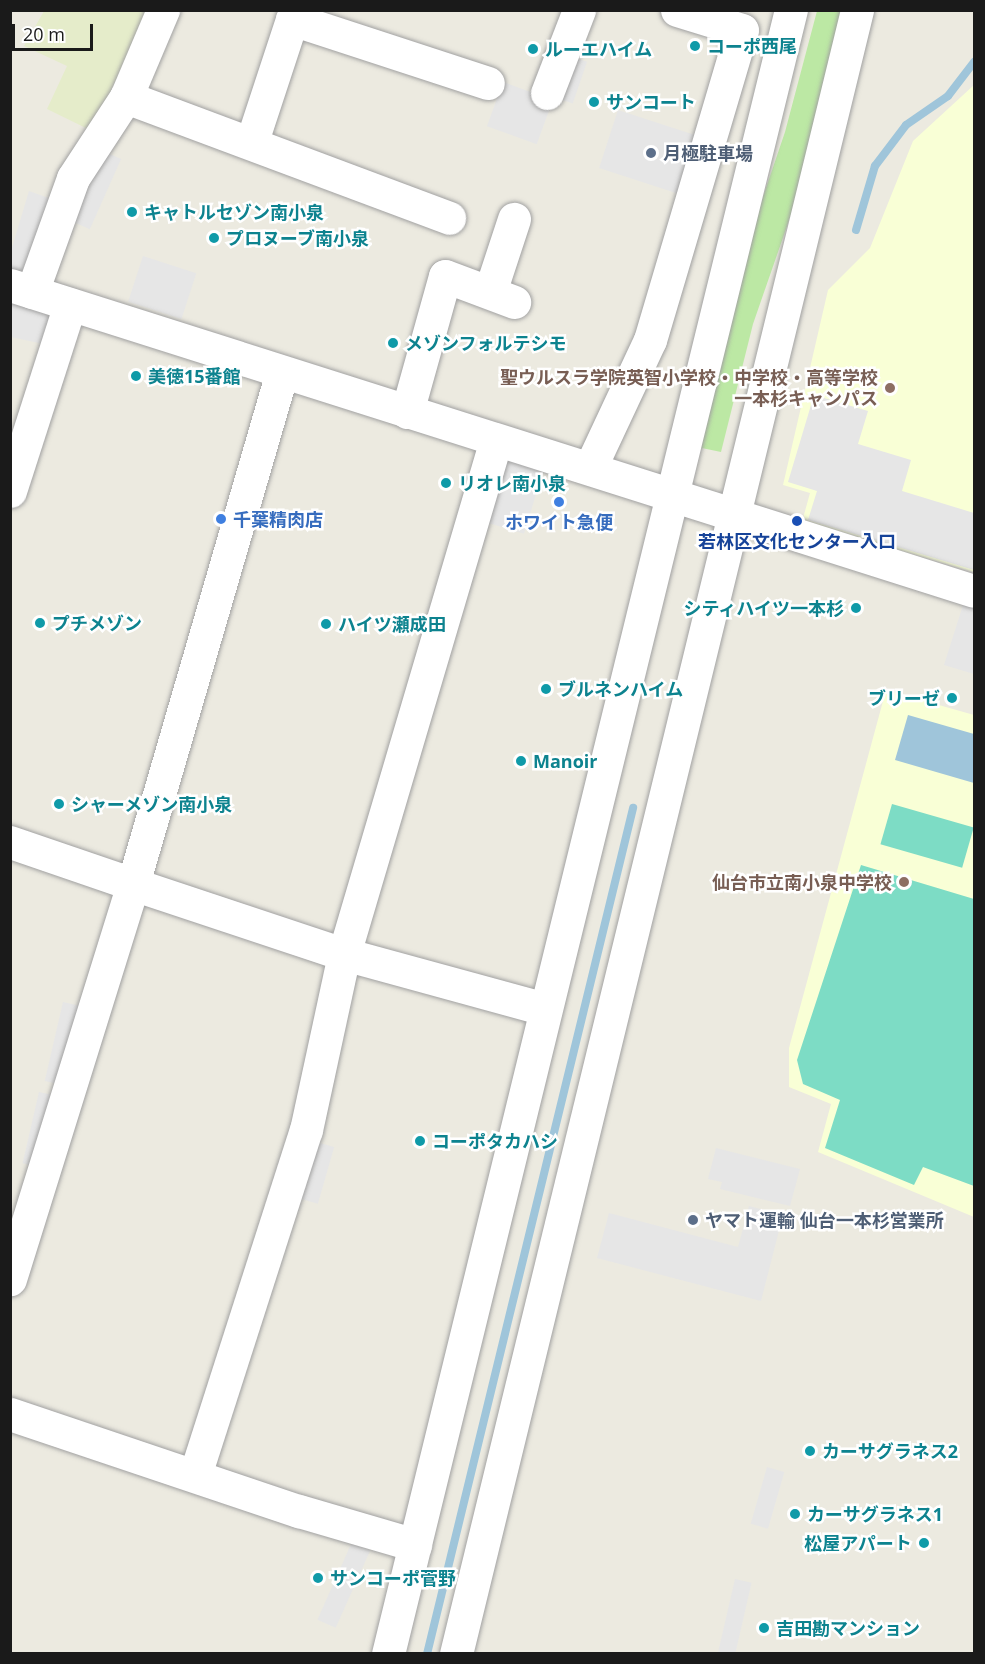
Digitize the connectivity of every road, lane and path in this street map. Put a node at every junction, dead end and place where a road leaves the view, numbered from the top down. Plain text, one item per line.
1 (163, 10) edge
2 (579, 10) edge
3 (677, 10) edge
4 (791, 10) edge
5 (857, 10) edge
6 (488, 83) dead end
7 (547, 93) dead end
8 (126, 96) junction
9 (252, 141) junction
10 (705, 158) junction
11 (751, 169) junction
12 (449, 218) dead end
13 (514, 219) dead end
14 (21, 289) edge
15 (70, 304) junction
16 (282, 372) junction
17 (407, 412) junction
18 (496, 440) junction
19 (590, 468) junction
20 (12, 477) edge
21 (672, 496) junction
22 (733, 516) junction
23 (975, 591) edge
24 (10, 842) edge
25 (133, 884) junction
26 (344, 954) junction
27 (545, 1009) junction
28 (10, 1279) edge
29 (12, 1418) edge
30 (195, 1475) junction
31 (415, 1545) junction
32 (388, 1653) edge
33 (456, 1653) edge

1 - 8 street
2 - 7 street
3 - 10 street
4 - 11 street
5 - 22 street
6 - 9 street
8 - 9 street
8 - 14 street
9 - 12 street
10 - 11 street
10 - 19 street
11 - 21 street
13 - 17 street
14 - 15 street
15 - 16 street
15 - 20 street
16 - 17 street
16 - 25 street
17 - 18 street
18 - 19 street
18 - 26 street
19 - 21 street
21 - 22 street
21 - 27 street
22 - 23 street
22 - 33 street
24 - 25 street
25 - 26 street
25 - 28 street
26 - 27 street
26 - 30 street
27 - 31 street
29 - 30 street
30 - 31 street
31 - 32 street

